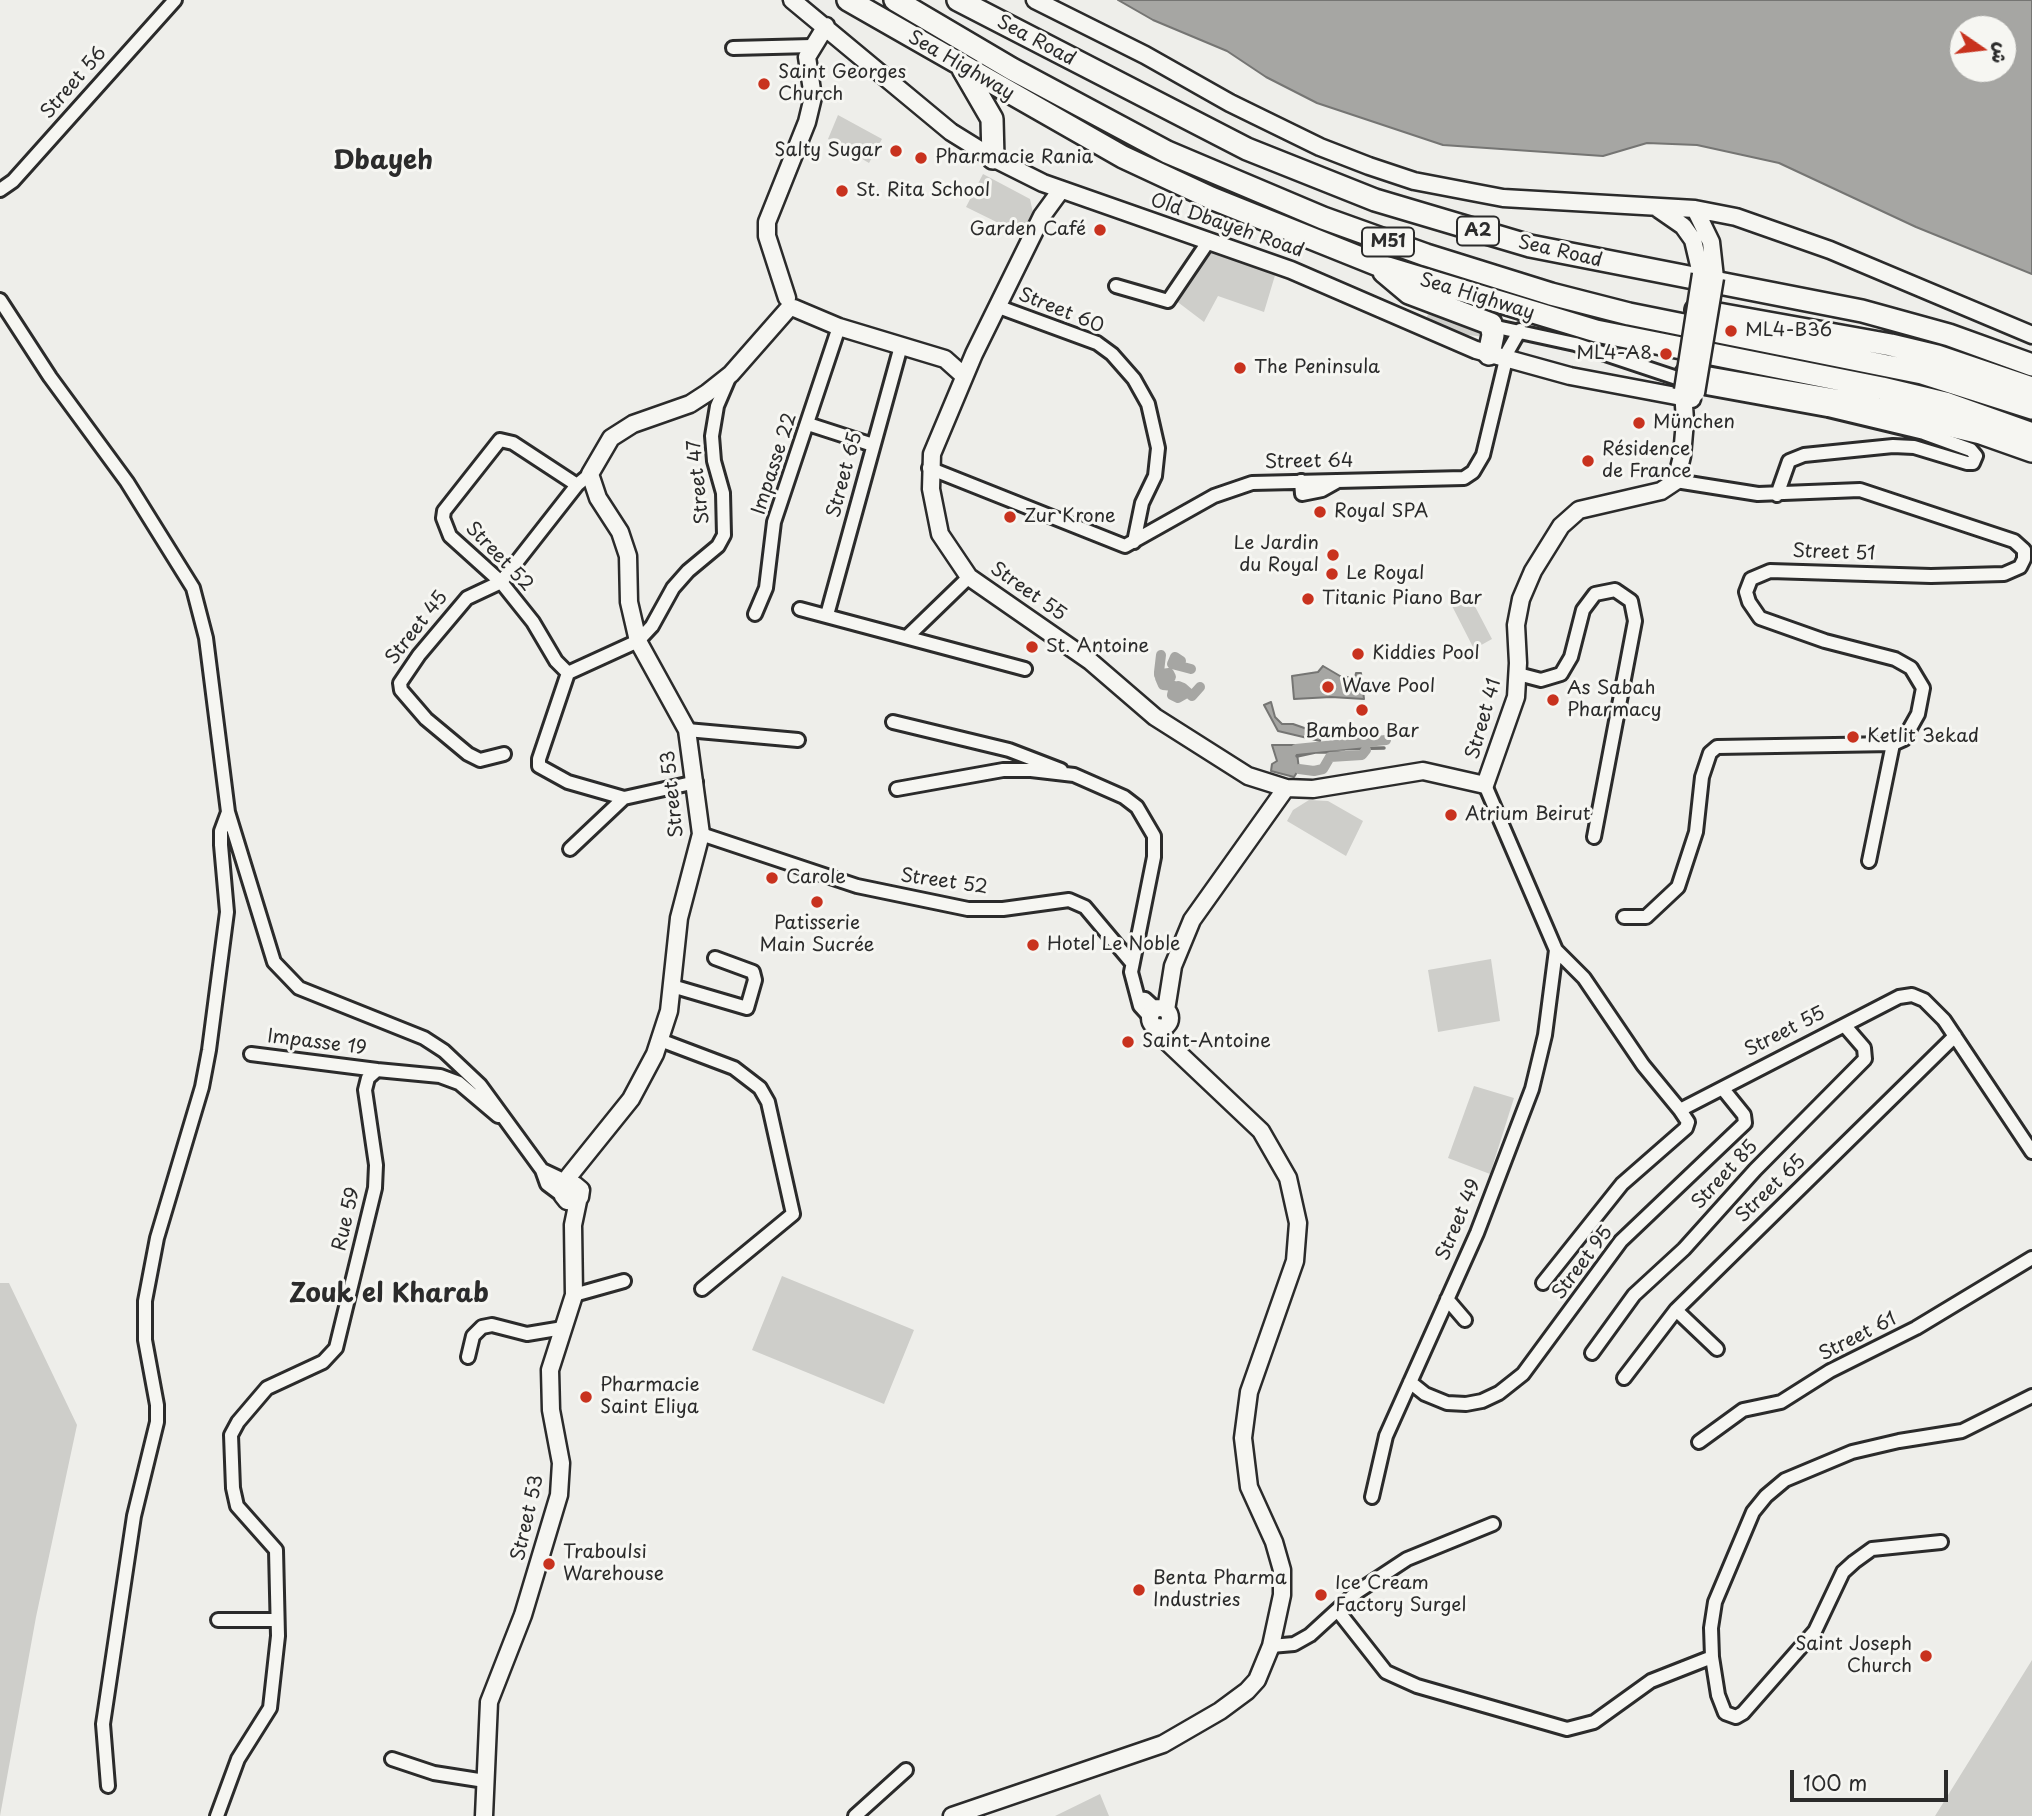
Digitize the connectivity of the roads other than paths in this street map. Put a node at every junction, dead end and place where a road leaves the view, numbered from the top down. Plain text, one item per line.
1 (175, 0) edge
2 (792, 0) edge
3 (848, 0) edge
4 (895, 0) edge
5 (958, 0) edge
6 (1035, 0) edge
7 (826, 26) junction
8 (812, 46) junction
9 (733, 48) dead end
10 (962, 67) junction
11 (992, 158) junction
12 (1043, 183) junction
13 (0, 190) edge
14 (1060, 190) junction
15 (1654, 207) junction
16 (1695, 209) junction
17 (1042, 216) junction
18 (1734, 216) junction
19 (1208, 242) junction
20 (1711, 242) junction
21 (1378, 265) junction
22 (1708, 276) junction
23 (1116, 286) dead end
24 (0, 300) edge
25 (792, 302) junction
26 (999, 307) junction
27 (1703, 311) junction
28 (832, 325) junction
29 (1492, 326) junction
30 (1520, 330) junction
31 (2032, 335) edge
32 (901, 346) junction
33 (974, 354) junction
34 (1498, 356) junction
35 (945, 359) junction
36 (2032, 365) edge
37 (731, 374) junction
38 (964, 376) junction
39 (1690, 388) junction
40 (2032, 388) edge
41 (2032, 408) edge
42 (808, 424) junction
43 (2032, 433) edge
44 (873, 445) junction
45 (2032, 451) edge
46 (929, 468) junction
47 (590, 474) junction
48 (1675, 481) junction
49 (577, 485) junction
50 (1777, 495) junction
51 (1134, 542) junction
52 (969, 577) junction
53 (501, 582) junction
54 (800, 609) dead end
55 (755, 614) dead end
56 (827, 615) junction
57 (908, 636) junction
58 (638, 641) junction
59 (1024, 668) dead end
60 (568, 673) junction
61 (1518, 674) junction
62 (893, 722) dead end
63 (687, 730) junction
64 (798, 740) dead end
65 (1893, 744) junction
66 (504, 754) dead end
67 (1074, 775) junction
68 (696, 782) junction
69 (1485, 785) junction
70 (1286, 788) junction
71 (897, 789) dead end
72 (624, 798) junction
73 (228, 812) junction
74 (1594, 837) dead end
75 (700, 841) junction
76 (570, 849) dead end
77 (1869, 861) dead end
78 (1624, 918) dead end
79 (1556, 950) junction
80 (715, 958) dead end
81 (1132, 963) junction
82 (672, 986) junction
83 (1159, 1016) junction
84 (1845, 1026) junction
85 (1955, 1036) junction
86 (660, 1040) junction
87 (251, 1054) dead end
88 (377, 1070) junction
89 (1723, 1089) junction
90 (1680, 1110) junction
91 (505, 1120) junction
92 (593, 1150) junction
93 (2032, 1152) edge
94 (542, 1171) junction
95 (568, 1190) junction
96 (2032, 1258) edge
97 (624, 1281) dead end
98 (1543, 1283) dead end
99 (702, 1289) dead end
100 (574, 1295) junction
101 (1447, 1299) junction
102 (1676, 1310) junction
103 (1465, 1320) dead end
104 (563, 1328) junction
105 (1717, 1349) dead end
106 (1592, 1353) dead end
107 (468, 1357) dead end
108 (1623, 1378) dead end
109 (1410, 1382) junction
110 (2032, 1396) edge
111 (1699, 1442) dead end
112 (1372, 1497) dead end
113 (1493, 1524) dead end
114 (1941, 1542) dead end
115 (1338, 1611) junction
116 (218, 1620) dead end
117 (277, 1620) junction
118 (1271, 1646) junction
119 (1712, 1657) junction
120 (392, 1759) dead end
121 (906, 1770) dead end
122 (485, 1781) junction
123 (108, 1786) dead end
124 (217, 1816) edge
125 (484, 1816) edge
126 (855, 1816) edge
127 (952, 1816) edge

1 - 13 street, Street 56
2 - 7 street, Old Dbayeh Road
3 - 10 highway, Sea Highway / M51
4 - 41 highway, Sea Highway / M51
5 - 36 highway, Sea Road / A2
6 - 15 street, Sea Road
7 - 8 street
7 - 11 street, Old Dbayeh Road
8 - 9 street
8 - 25 street
10 - 11 highway
10 - 21 highway, Sea Highway / M51
11 - 12 street, Old Dbayeh Road
12 - 14 street, Old Dbayeh Road
12 - 17 street, Street 55
14 - 17 street, Street 55
14 - 19 street, Old Dbayeh Road
15 - 16 street, Sea Road
15 - 22 street
16 - 18 street, Sea Road
16 - 20 street
17 - 26 street, Street 55
18 - 20 street
18 - 31 street, Sea Road
19 - 23 street
19 - 34 street, Old Dbayeh Road
20 - 22 street
21 - 29 highway
21 - 43 highway, Sea Highway / M51
22 - 27 street, bridge
24 - 73 street
25 - 28 street
25 - 37 street
26 - 33 street, Street 55
26 - 51 street, Street 60
27 - 39 street, bridge
27 - 40 highway
28 - 32 street
28 - 42 street, Impasse 22
29 - 30 street
29 - 34 highway
30 - 34 street, Street 64
30 - 50 street
32 - 35 street
32 - 44 street, Street 65
33 - 35 street
33 - 38 street, Street 55
34 - 39 street, Old Dbayeh Road
34 - 51 street, Street 64
35 - 38 street
37 - 47 street
37 - 58 street, Street 47
38 - 46 street, Street 55
39 - 45 highway
39 - 48 street
42 - 44 street
42 - 55 street, Impasse 22
44 - 56 street, Street 65
46 - 51 street
46 - 52 street, Street 55
47 - 49 street, Street 45
47 - 58 street, Street 53
48 - 50 street, Street 51
48 - 61 street, Street 41
49 - 53 street, Street 45
49 - 53 street, Street 52
50 - 65 street, Street 51
52 - 57 street
52 - 70 street, Street 55
53 - 60 street, Street 52
53 - 66 street, Street 45
54 - 56 street
56 - 57 street
57 - 59 street
58 - 60 street
58 - 63 street, Street 53
60 - 72 street
61 - 69 street, Street 41
61 - 74 street
62 - 67 street
63 - 64 street
63 - 68 street, Street 53
65 - 77 street
65 - 78 street
67 - 71 street
67 - 81 street
68 - 72 street
68 - 75 street, Street 53
69 - 70 street, Street 55
69 - 79 street
70 - 83 street
72 - 76 street
73 - 91 street
73 - 123 street
75 - 81 street, Street 52
75 - 82 street, Street 53
79 - 90 street
79 - 101 street, Street 49
80 - 82 street
81 - 83 street
82 - 86 street, Street 53
83 - 118 street
84 - 85 street, Street 55
84 - 89 street, Street 55
84 - 106 street, Street 85
85 - 93 street, Street 55
85 - 102 street, Street 65
86 - 92 street, Street 53
86 - 99 street
87 - 88 street, Impasse 19
88 - 91 street
88 - 117 street, Rue 59
89 - 90 street, Street 55
89 - 109 street, Street 95
90 - 98 street
91 - 94 street
92 - 95 street
92 - 95 street
94 - 95 street
94 - 95 street
95 - 100 street, Street 53
96 - 111 street, Street 61
97 - 100 street
100 - 104 street, Street 53
101 - 103 street
101 - 109 street, Street 49
102 - 105 street
102 - 108 street, Street 65
104 - 107 street
104 - 122 street, Street 53
109 - 112 street, Street 49
110 - 119 street
113 - 115 street
114 - 119 street
115 - 118 street
115 - 119 street
116 - 117 street
117 - 124 street, Rue 59
118 - 127 street
120 - 122 street
121 - 126 street
122 - 125 street, Street 53

